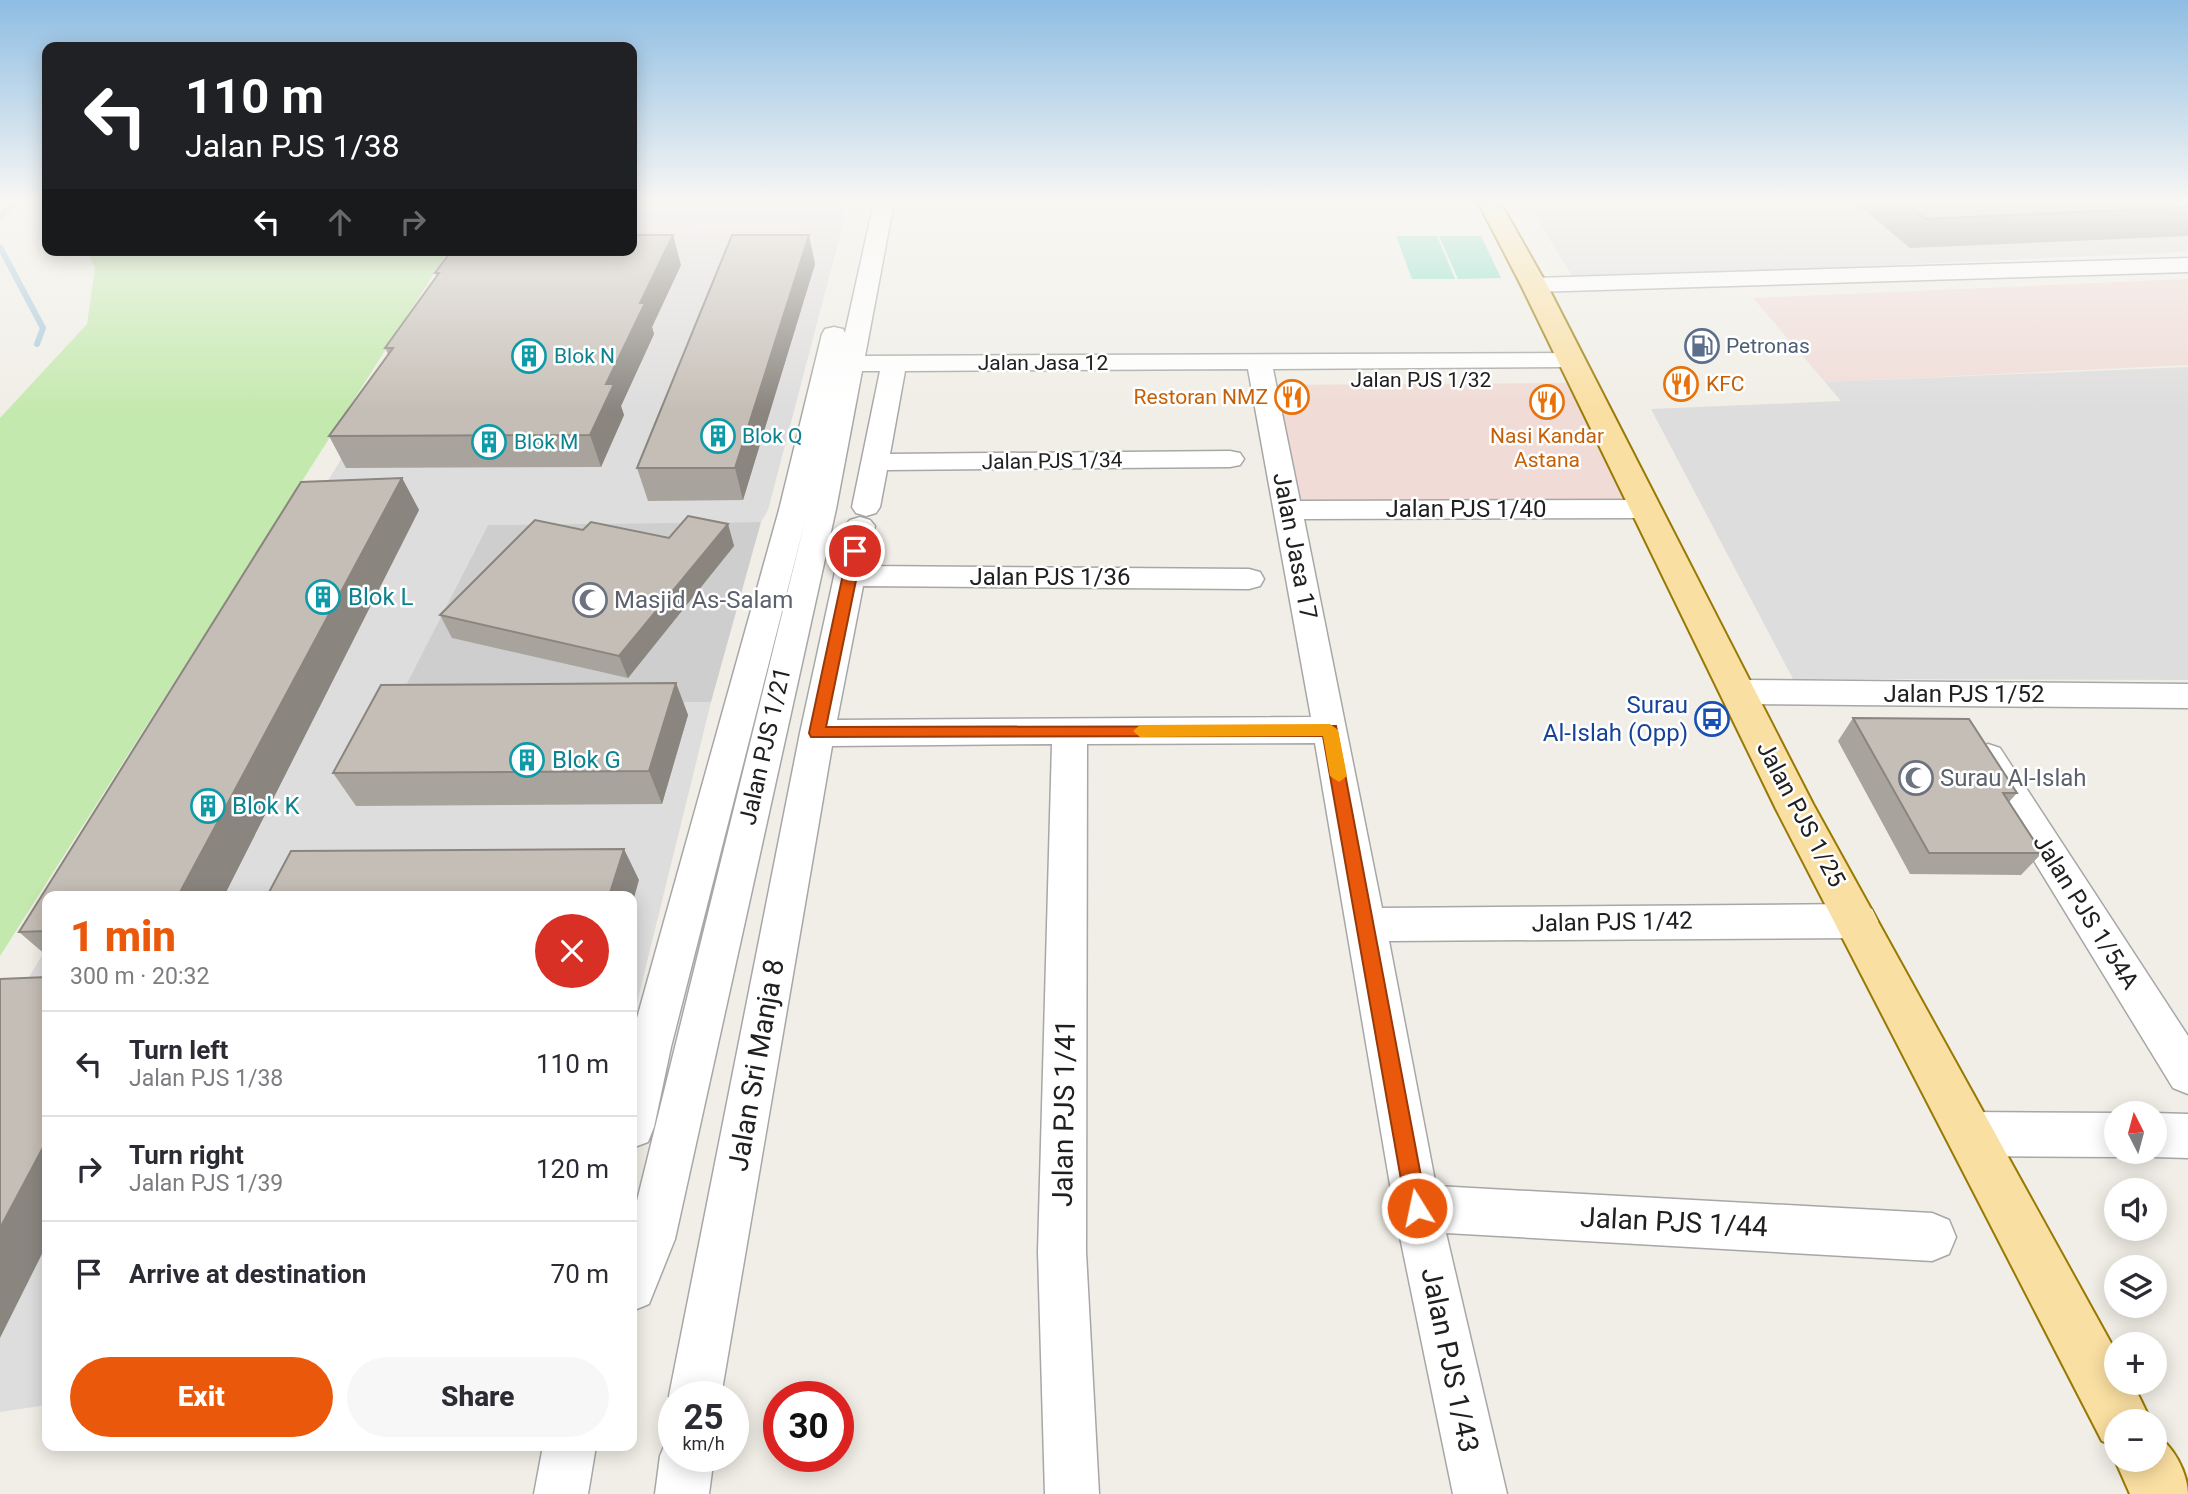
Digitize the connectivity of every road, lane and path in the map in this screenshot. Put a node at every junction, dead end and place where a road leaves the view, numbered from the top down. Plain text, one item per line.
1 (854, 272) edge
2 (865, 272) edge
3 (1526, 272) edge
4 (2002, 272) edge
5 (2188, 275) edge
6 (1536, 291) junction
7 (894, 363) junction
8 (839, 364) junction
9 (1575, 369) junction
10 (1261, 371) junction
11 (1230, 459) dead end
12 (874, 463) junction
13 (1644, 509) junction
14 (1288, 510) junction
15 (850, 576) junction
16 (1249, 579) dead end
17 (2188, 696) edge
18 (1744, 703) junction
19 (2188, 716) edge
20 (1330, 730) junction
21 (1070, 732) junction
22 (817, 733) junction
23 (1983, 750) edge
24 (1858, 921) junction
25 (1365, 925) junction
26 (2188, 1074) edge
27 (637, 1105) edge
28 (1969, 1134) junction
29 (2104, 1135) edge
30 (2167, 1135) edge
31 (2188, 1136) edge
32 (1417, 1208) junction
33 (1932, 1237) dead end
34 (637, 1274) edge
35 (698, 1381) edge
36 (2116, 1409) edge
37 (569, 1451) edge
38 (685, 1472) edge
39 (2151, 1472) edge
40 (561, 1494) edge
41 (682, 1494) edge
42 (1072, 1494) edge
43 (1480, 1494) edge
44 (2163, 1494) edge

1 - 8 street, Jalan PJS 1/21
2 - 8 street, Jalan PJS 1/21
3 - 6 main road, Jalan PJS 1/25
4 - 6 street
5 - 6 street
6 - 9 main road, Jalan PJS 1/25
7 - 8 street, Jalan Jasa 12
7 - 10 street, Jalan Jasa 12
7 - 12 street, Jalan Sri Manja 8
8 - 27 street, Jalan PJS 1/21
8 - 34 street, Jalan PJS 1/21
9 - 10 street, Jalan PJS 1/32
9 - 13 main road, Jalan PJS 1/25
10 - 14 street, Jalan Jasa 17
11 - 12 street, Jalan PJS 1/34
12 - 15 street, Jalan Sri Manja 8
13 - 14 street, Jalan PJS 1/40
13 - 18 main road, Jalan PJS 1/25
14 - 20 street, Jalan Jasa 17
15 - 16 street, Jalan PJS 1/36
15 - 22 street, Jalan Sri Manja 8
17 - 18 street, Jalan PJS 1/52
18 - 19 street, Jalan PJS 1/52
18 - 24 main road, Jalan PJS 1/25
20 - 21 street
20 - 25 street, Jalan PJS 1/43
21 - 22 street
21 - 42 street, Jalan PJS 1/41
22 - 35 street, Jalan Sri Manja 8
23 - 26 street, Jalan PJS 1/54A
24 - 25 street, Jalan PJS 1/42
24 - 28 main road, Jalan PJS 1/25
25 - 32 street, Jalan PJS 1/43
28 - 29 street
28 - 36 main road, Jalan PJS 1/25
30 - 31 street
32 - 33 street, Jalan PJS 1/44
32 - 43 street, Jalan PJS 1/43
37 - 40 street
38 - 41 street
39 - 44 main road

